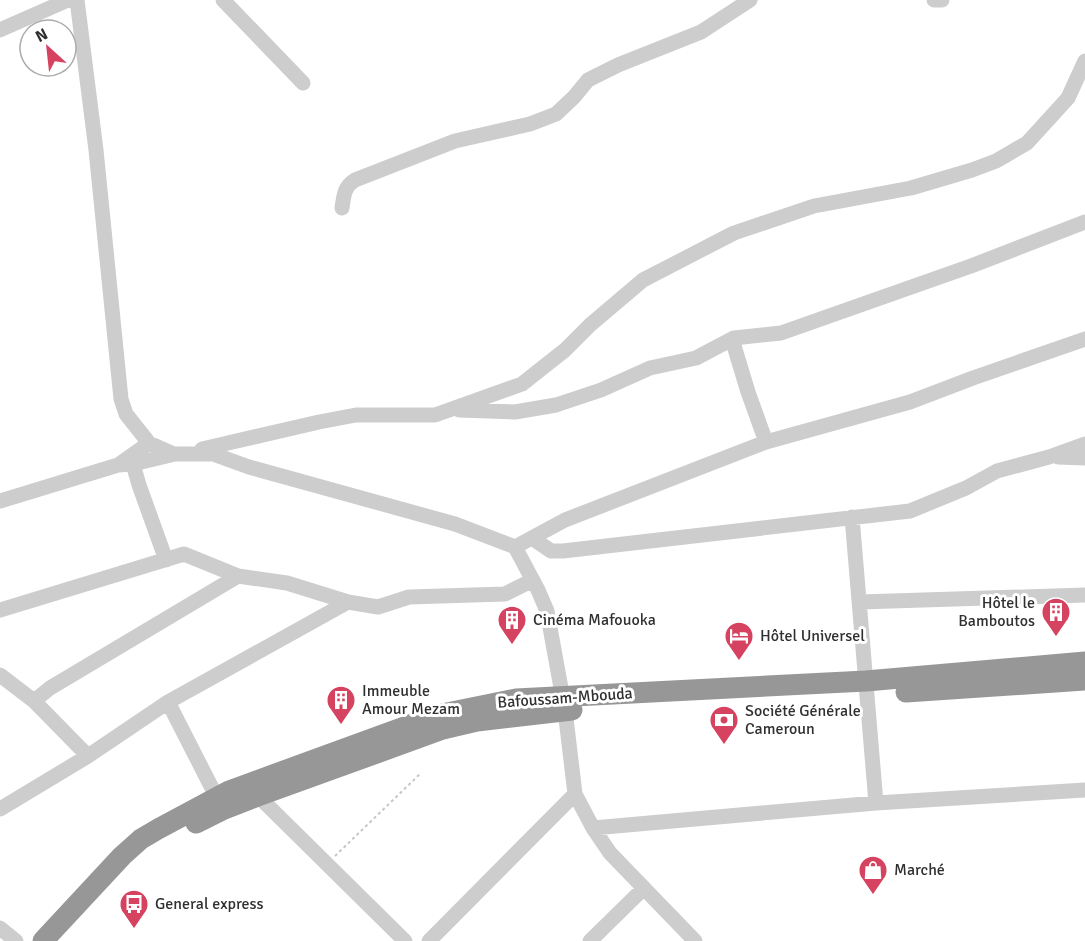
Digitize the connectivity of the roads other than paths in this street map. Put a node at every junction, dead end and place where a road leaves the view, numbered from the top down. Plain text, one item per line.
1 (68, 0) edge
2 (77, 0) edge
3 (222, 0) edge
4 (750, 0) edge
5 (934, 0) edge
6 (942, 0) edge
7 (0, 30) edge
8 (1085, 61) edge
9 (303, 82) dead end
10 (342, 208) dead end
11 (1085, 222) edge
12 (732, 339) junction
13 (1085, 339) edge
14 (435, 415) junction
15 (149, 442) junction
16 (766, 442) junction
17 (1085, 444) edge
18 (174, 454) junction
19 (1049, 457) junction
20 (1085, 458) edge
21 (126, 464) junction
22 (0, 501) edge
23 (852, 517) junction
24 (532, 538) junction
25 (515, 547) junction
26 (166, 560) junction
27 (238, 576) junction
28 (533, 580) junction
29 (1085, 595) edge
30 (348, 602) junction
31 (860, 602) junction
32 (0, 610) edge
33 (1081, 672) edge
34 (0, 675) edge
35 (867, 688) junction
36 (34, 701) junction
37 (168, 702) junction
38 (563, 703) junction
39 (88, 756) junction
40 (253, 790) junction
41 (1085, 790) edge
42 (575, 794) junction
43 (216, 796) junction
44 (876, 803) junction
45 (0, 809) edge
46 (593, 828) junction
47 (644, 888) junction
48 (0, 928) edge
49 (16, 941) edge
50 (43, 941) edge
51 (63, 941) edge
52 (405, 941) edge
53 (429, 941) edge
54 (590, 941) edge
55 (695, 941) edge

1 - 7 street
2 - 15 street
3 - 9 street
4 - 10 street
5 - 6 street
8 - 14 street
11 - 12 street
12 - 14 street
12 - 16 street
13 - 16 street
14 - 18 street
15 - 18 street
15 - 21 street
16 - 24 street
17 - 19 street
18 - 21 street
18 - 25 street
19 - 20 street
19 - 23 street
21 - 22 street
21 - 26 street
23 - 24 street
23 - 31 street
24 - 25 street
25 - 28 street
26 - 27 street
26 - 32 street
27 - 30 street
27 - 36 street
28 - 30 street
28 - 38 street
29 - 31 street
30 - 37 street
31 - 35 street
33 - 35 highway, Bafoussam-Mbouda
34 - 36 street
35 - 38 highway, Bafoussam-Mbouda
35 - 44 street
36 - 39 street
37 - 39 street
37 - 43 street
38 - 40 highway, Bafoussam-Mbouda
38 - 42 street
39 - 45 street
40 - 43 highway, Bafoussam-Mbouda
40 - 51 highway, Bafoussam-Mbouda
40 - 52 street
41 - 44 street
42 - 46 street
42 - 53 street
43 - 50 highway, Bafoussam-Mbouda
44 - 46 street
46 - 47 street
47 - 54 street
47 - 55 street
48 - 49 street

